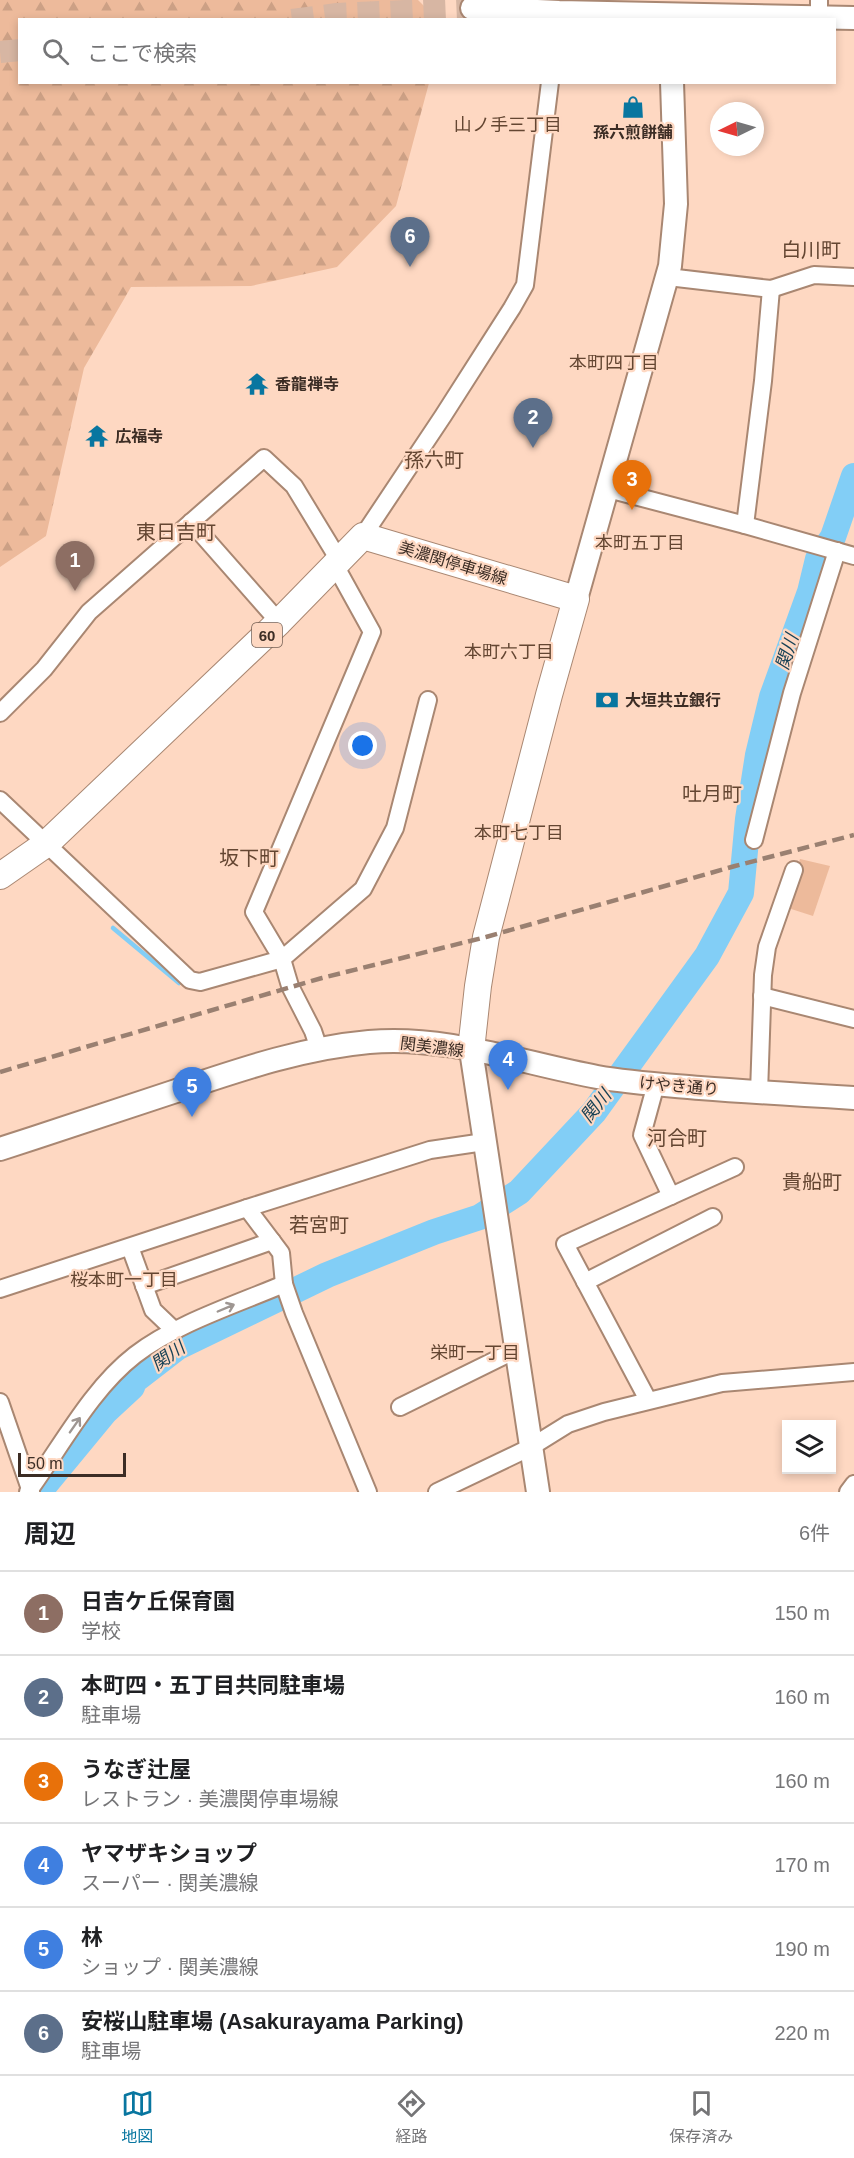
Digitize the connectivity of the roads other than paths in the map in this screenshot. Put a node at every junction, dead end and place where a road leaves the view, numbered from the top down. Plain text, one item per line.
1 (472, 8) tunnel mouth
2 (819, 9) edge
3 (558, 11) edge
4 (672, 11) edge
5 (854, 18) edge
6 (550, 84) edge
7 (672, 84) edge
8 (668, 277) junction
9 (854, 277) edge
10 (771, 289) junction
11 (608, 489) junction
12 (190, 522) junction
13 (745, 525) junction
14 (363, 536) junction
15 (836, 551) junction
16 (854, 556) edge
17 (337, 562) junction
18 (576, 599) junction
19 (279, 622) junction
20 (428, 700) dead end
21 (0, 713) edge
22 (0, 800) edge
23 (754, 840) dead end
24 (46, 844) junction
25 (794, 870) dead end
26 (0, 876) edge
27 (282, 959) junction
28 (762, 996) junction
29 (854, 1019) edge
30 (318, 1049) junction
31 (471, 1050) junction
32 (645, 1083) junction
33 (759, 1093) junction
34 (854, 1098) edge
35 (484, 1142) junction
36 (0, 1149) edge
37 (735, 1167) dead end
38 (671, 1196) junction
39 (247, 1208) junction
40 (713, 1217) dead end
41 (272, 1241) junction
42 (130, 1246) junction
43 (585, 1282) junction
44 (284, 1284) junction
45 (144, 1286) junction
46 (0, 1289) edge
47 (175, 1330) junction
48 (516, 1350) junction
49 (854, 1372) edge
50 (648, 1400) junction
51 (0, 1402) edge
52 (400, 1407) dead end
53 (3, 1422) edge
54 (531, 1448) junction
55 (854, 1484) edge
56 (30, 1491) edge
57 (368, 1492) edge
58 (437, 1492) edge
59 (538, 1492) edge
60 (848, 1492) edge

1 - 3 street
2 - 4 street
2 - 5 street
3 - 4 street
6 - 14 street
7 - 8 street
8 - 10 street
8 - 11 street
9 - 10 street
10 - 13 street
11 - 13 street
11 - 18 street
12 - 17 street
12 - 19 street
12 - 21 street
13 - 15 street
14 - 17 main road, 60
14 - 18 main road, 美濃関停車場線
15 - 16 street
15 - 23 street
17 - 19 main road, 60
17 - 27 street
18 - 31 main road
19 - 24 main road, 60
20 - 27 street
22 - 24 street
24 - 26 main road, 60
24 - 27 street
25 - 28 street
27 - 30 street
28 - 29 street
28 - 33 street
30 - 31 street, 関美濃線
30 - 36 street, 関美濃線
31 - 32 street, けやき通り
31 - 35 street, 関美濃線
32 - 33 street, けやき通り
32 - 38 street
33 - 34 street, けやき通り
35 - 39 street
35 - 48 street, 関美濃線
37 - 38 street
38 - 43 street
39 - 41 street
39 - 42 street
40 - 43 street
41 - 44 street
41 - 45 street
42 - 45 street
42 - 46 street
43 - 50 street
47 -> 44 street
44 - 57 street
45 - 47 street
56 -> 47 street
48 - 52 street
48 - 54 street, 関美濃線
49 - 50 street
50 - 54 street
51 - 53 street
53 - 56 street
54 - 58 street
54 - 59 street, 関美濃線
55 - 60 street

